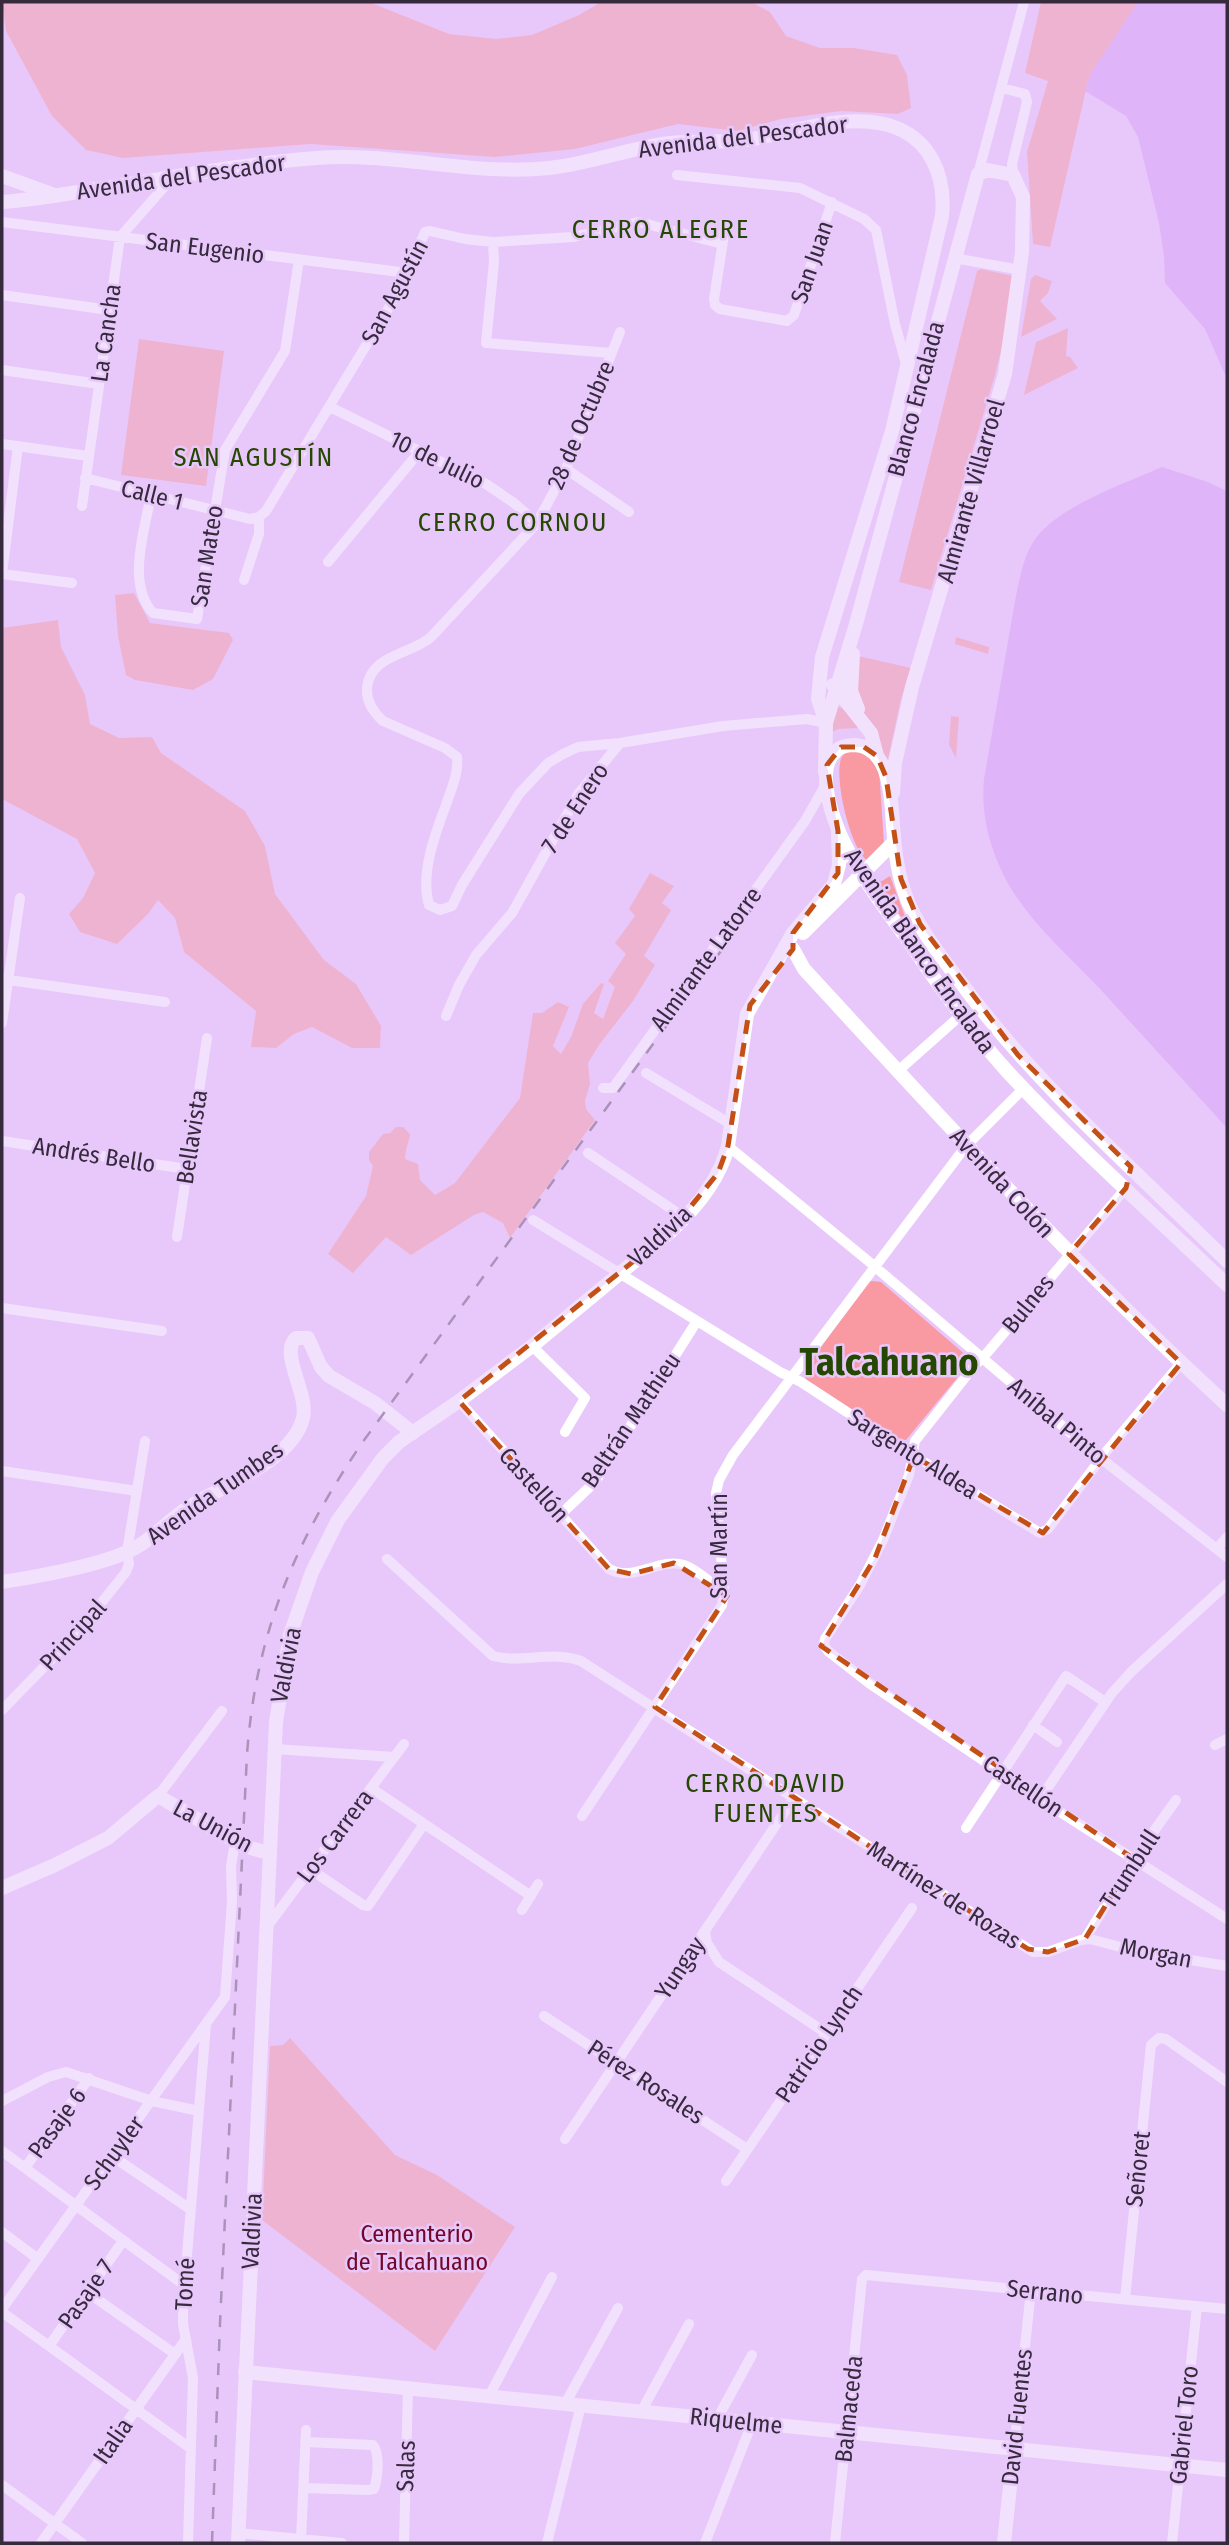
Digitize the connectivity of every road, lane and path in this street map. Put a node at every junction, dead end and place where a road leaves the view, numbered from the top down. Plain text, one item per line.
1 (1024, 2) edge
2 (1002, 88) junction
3 (677, 174) dead end
4 (978, 174) junction
5 (1013, 175) junction
6 (2, 176) edge
7 (172, 178) junction
8 (57, 196) junction
9 (2, 202) edge
10 (832, 202) junction
11 (2, 222) edge
12 (725, 228) dead end
13 (120, 237) junction
14 (493, 242) junction
15 (722, 244) junction
16 (954, 258) junction
17 (299, 260) junction
18 (1021, 270) junction
19 (408, 273) junction
20 (2, 295) edge
21 (109, 310) junction
22 (620, 332) dead end
23 (611, 353) junction
24 (908, 368) junction
25 (2, 370) edge
26 (99, 384) junction
27 (330, 407) junction
28 (2, 444) edge
29 (18, 446) junction
30 (420, 451) junction
31 (88, 456) junction
32 (566, 469) junction
33 (85, 478) junction
34 (152, 494) junction
35 (82, 506) dead end
36 (215, 510) junction
37 (629, 512) dead end
38 (260, 517) junction
39 (537, 523) junction
40 (328, 562) dead end
41 (2, 574) edge
42 (244, 580) dead end
43 (72, 583) dead end
44 (856, 624) junction
45 (828, 643) junction
46 (836, 690) junction
47 (826, 723) junction
48 (871, 733) junction
49 (621, 743) junction
50 (877, 756) junction
51 (826, 778) junction
52 (891, 805) junction
53 (831, 806) junction
54 (805, 821) junction
55 (838, 831) junction
56 (894, 842) junction
57 (863, 874) junction
58 (20, 898) dead end
59 (791, 943) junction
60 (5, 979) edge
61 (165, 1002) dead end
62 (961, 1015) junction
63 (446, 1016) dead end
64 (2, 1023) edge
65 (207, 1038) dead end
66 (898, 1071) junction
67 (646, 1073) dead end
68 (1047, 1085) junction
69 (603, 1087) dead end
70 (1024, 1088) junction
71 (732, 1125) junction
72 (2, 1141) edge
73 (729, 1146) junction
74 (966, 1146) junction
75 (588, 1153) dead end
76 (1131, 1167) junction
77 (187, 1169) junction
78 (1126, 1188) junction
79 (685, 1218) junction
80 (533, 1220) dead end
81 (177, 1237) dead end
82 (1069, 1254) junction
83 (1227, 1261) edge
84 (875, 1267) junction
85 (619, 1274) junction
86 (1227, 1285) edge
87 (2, 1308) edge
88 (697, 1321) junction
89 (162, 1331) dead end
90 (531, 1346) junction
91 (981, 1359) junction
92 (1181, 1363) junction
93 (791, 1377) junction
94 (459, 1401) junction
95 (1227, 1405) edge
96 (565, 1432) dead end
97 (414, 1433) junction
98 (145, 1441) dead end
99 (911, 1454) junction
100 (1101, 1459) junction
101 (2, 1471) edge
102 (137, 1491) junction
103 (561, 1515) junction
104 (1227, 1537) edge
105 (1217, 1549) junction
106 (127, 1552) junction
107 (1227, 1557) edge
108 (387, 1559) dead end
109 (2, 1582) edge
110 (1227, 1584) edge
111 (724, 1593) junction
112 (824, 1645) joint
113 (1105, 1702) junction
114 (655, 1707) junction
115 (2, 1710) edge
116 (222, 1711) dead end
117 (1033, 1725) junction
118 (1227, 1740) edge
119 (1057, 1742) dead end
120 (404, 1744) dead end
121 (1215, 1745) dead end
122 (275, 1749) junction
123 (394, 1757) junction
124 (1002, 1773) junction
125 (371, 1788) junction
126 (158, 1796) junction
127 (794, 1798) junction
128 (1040, 1798) junction
129 (1176, 1800) dead end
130 (582, 1816) dead end
131 (424, 1824) junction
132 (966, 1828) dead end
133 (235, 1842) junction
134 (270, 1853) junction
135 (1134, 1859) junction
136 (310, 1869) junction
137 (538, 1884) dead end
138 (2, 1888) edge
139 (531, 1896) junction
140 (912, 1908) dead end
141 (522, 1910) dead end
142 (1227, 1919) edge
143 (266, 1928) junction
144 (707, 1928) junction
145 (1085, 1939) junction
146 (1227, 1966) edge
147 (544, 2016) dead end
148 (206, 2024) junction
149 (826, 2033) junction
150 (616, 2063) junction
151 (89, 2078) junction
152 (1227, 2082) edge
153 (2, 2101) edge
154 (152, 2101) junction
155 (199, 2111) junction
156 (565, 2139) dead end
157 (747, 2149) junction
158 (2, 2151) edge
159 (112, 2156) junction
160 (25, 2168) junction
161 (726, 2181) dead end
162 (76, 2206) junction
163 (190, 2209) junction
164 (2, 2232) edge
165 (123, 2241) junction
166 (38, 2259) junction
167 (864, 2276) joint
168 (552, 2277) dead end
169 (184, 2285) junction
170 (1031, 2290) junction
171 (87, 2292) junction
172 (1125, 2299) junction
173 (1197, 2306) junction
174 (618, 2308) dead end
175 (1227, 2309) edge
176 (2, 2310) edge
177 (688, 2324) dead end
178 (186, 2339) junction
179 (49, 2346) junction
180 (175, 2354) junction
181 (752, 2356) dead end
182 (245, 2372) junction
183 (408, 2388) junction
184 (489, 2396) junction
185 (565, 2404) junction
186 (580, 2405) junction
187 (136, 2409) junction
188 (641, 2412) junction
189 (717, 2419) junction
190 (752, 2423) junction
191 (306, 2430) dead end
192 (846, 2432) junction
193 (306, 2442) junction
194 (190, 2448) junction
195 (1014, 2449) junction
196 (1180, 2466) junction
197 (1227, 2470) edge
198 (2, 2485) edge
199 (304, 2488) junction
200 (55, 2524) junction
201 (238, 2538) edge
202 (301, 2539) junction
203 (41, 2543) edge
204 (82, 2543) edge
205 (188, 2543) edge
206 (342, 2543) edge
207 (404, 2543) edge
208 (547, 2543) edge
209 (705, 2543) edge
210 (835, 2543) edge
211 (1004, 2543) edge
212 (1172, 2543) edge

1 - 2 street
2 - 4 street
2 - 5 street
3 - 10 street
4 - 5 main road
4 - 16 main road, Blanco Encalada
5 - 18 main road, Almirante Villarroel
6 - 8 main road
7 - 8 main road, Avenida del Pescador
7 - 13 street
7 - 24 main road, Avenida del Pescador
8 - 9 main road, Avenida del Pescador
10 - 15 street, San Juan
10 - 24 street
11 - 13 street, San Eugenio
12 - 15 street
13 - 17 street, San Eugenio
13 - 21 street, La Cancha
14 - 15 street, San Agustín
14 - 19 street, San Agustín
14 - 23 street
16 - 18 street
16 - 44 main road, Blanco Encalada
17 - 19 street, San Eugenio
17 - 36 street, San Mateo
18 - 52 main road, Almirante Villarroel
19 - 27 street, San Agustín
20 - 21 street
21 - 26 street, La Cancha
22 - 23 street, 28 de Octubre
23 - 32 street, 28 de Octubre
24 - 45 main road, Avenida del Pescador
25 - 26 street
26 - 31 street, La Cancha
27 - 30 street, 10 de Julio
27 - 38 street, San Agustín
28 - 29 street
29 - 31 street
29 - 41 street
30 - 39 street, 10 de Julio
30 - 40 street
31 - 33 street, La Cancha
32 - 37 street
32 - 39 street, 28 de Octubre
33 - 34 street, Calle 1
33 - 35 street, La Cancha
34 - 36 street, Calle 1
34 - 36 street, San Mateo
36 - 38 street, Calle 1
38 - 42 street, San Agustín
39 - 49 street, 28 de Octubre
41 - 43 street
44 - 46 main road
44 - 48 main road
45 - 46 main road
45 - 47 main road, Avenida del Pescador
46 - 47 main road, Avenida Blanco Encalada
46 - 48 main road, Avenida Blanco Encalada
47 - 49 street, 7 de Enero
47 - 51 main road, Avenida Blanco Encalada
48 - 50 main road, Avenida Blanco Encalada
49 - 63 street, 7 de Enero
50 - 51 main road
50 - 52 main road, Avenida Blanco Encalada
51 - 53 main road, Avenida Blanco Encalada
51 - 54 street, Almirante Latorre
52 - 56 main road, Avenida Blanco Encalada
53 - 54 street, Almirante Latorre
53 - 55 main road, Avenida Blanco Encalada
54 - 69 street, Almirante Latorre
55 - 57 main road, Avenida Blanco Encalada
55 - 59 main road, Valdivia
56 - 57 main road, Valdivia
56 - 68 main road, Avenida Blanco Encalada
57 - 59 main road, Valdivia
57 - 62 main road, Avenida Blanco Encalada
58 - 60 street
59 - 66 main road, Avenida Colón
59 - 71 main road, Valdivia
60 - 61 street
60 - 64 street
62 - 66 street
62 - 70 main road, Avenida Blanco Encalada
65 - 77 street, Bellavista
66 - 74 main road, Avenida Colón
67 - 71 street
68 - 70 main road
68 - 76 main road, Avenida Blanco Encalada
70 - 74 street, San Martín
70 - 78 main road, Avenida Blanco Encalada
71 - 73 main road, Valdivia
72 - 77 street, Andrés Bello
73 - 79 main road, Valdivia
73 - 84 street, Aníbal Pinto
74 - 82 main road, Avenida Colón
74 - 84 street, San Martín
75 - 79 street
76 - 78 main road
76 - 83 main road, Avenida Blanco Encalada
77 - 81 street, Bellavista
78 - 82 street, Bulnes
78 - 86 main road, Avenida Blanco Encalada
79 - 85 main road, Valdivia
80 - 85 street, Sargento Aldea
82 - 91 street, Bulnes
82 - 92 main road, Avenida Colón
84 - 91 street, Aníbal Pinto
84 - 93 street, San Martín
85 - 88 street, Sargento Aldea
85 - 90 main road, Valdivia
87 - 89 street
88 - 93 street, Sargento Aldea
88 - 103 street, Beltrán Mathieu
90 - 94 main road, Valdivia
90 - 96 street
91 - 99 street, Bulnes
91 - 100 street, Aníbal Pinto
92 - 95 main road, Avenida Colón
92 - 100 street
93 - 99 street, Sargento Aldea
93 - 111 street, San Martín
94 - 97 main road, Valdivia
94 - 103 street, Castellón
97 - 106 main road, Avenida Tumbes
97 - 122 main road, Valdivia
98 - 102 street
99 - 100 street, Sargento Aldea
99 - 112 street, Bulnes
100 - 105 street, Aníbal Pinto
101 - 102 street
102 - 106 street
103 - 111 street, Castellón
104 - 105 street
105 - 107 street, Aníbal Pinto
106 - 109 main road, Avenida Tumbes
106 - 115 street, Principal
108 - 114 street, Martínez de Rozas
110 - 113 street
111 - 114 street, San Martín
112 - 124 street, Castellón
113 - 117 street
113 - 128 street
114 - 127 street, Martínez de Rozas
114 - 130 street, San Martín
116 - 126 street
117 - 119 street
117 - 124 street
118 - 121 street
120 - 123 street, Los Carrera
122 - 123 street
122 - 134 main road, Valdivia
123 - 125 street, Los Carrera
124 - 128 street, Castellón
124 - 132 street
125 - 131 street
125 - 136 street, Los Carrera
126 - 133 main road, La Unión
126 - 138 main road
127 - 144 street, Yungay
127 - 145 street, Martínez de Rozas
128 - 135 street, Castellón
129 - 135 street, Trumbull
131 - 136 street
131 - 139 street
133 - 134 main road, La Unión
133 - 148 street, Schuyler
134 - 143 main road, Valdivia
135 - 142 street, Castellón
135 - 145 street, Trumbull
136 - 143 street, Los Carrera
137 - 139 street
139 - 141 street
140 - 149 street, Patricio Lynch
143 - 182 main road, Valdivia
144 - 149 street
144 - 150 street, Yungay
145 - 146 street, Morgan
147 - 150 street, Pérez Rosales
148 - 154 street, Schuyler
148 - 155 street, Tomé
149 - 157 street, Patricio Lynch
150 - 156 street, Yungay
150 - 157 street, Pérez Rosales
151 - 153 street
151 - 154 street
151 - 160 street, Pasaje 6
152 - 172 street, Señoret
154 - 155 street
154 - 159 street, Schuyler
155 - 163 street, Tomé
157 - 161 street, Patricio Lynch
158 - 160 street
159 - 162 street, Schuyler
159 - 163 street
160 - 162 street
162 - 165 street
162 - 166 street, Schuyler
163 - 169 street, Tomé
164 - 166 street
165 - 169 street
165 - 171 street, Pasaje 7
166 - 176 street, Schuyler
167 - 170 street, Serrano
167 - 192 street, Balmaceda
168 - 184 street
169 - 178 street, Tomé
170 - 172 street, Serrano
170 - 195 street, David Fuentes
171 - 179 street, Pasaje 7
171 - 180 street
172 - 173 street, Serrano
173 - 175 street, Serrano
173 - 196 street, Gabriel Toro
174 - 185 street
176 - 179 street
177 - 188 street
178 - 180 street, Italia
178 - 194 street, Tomé
179 - 187 street
180 - 187 street, Italia
181 - 189 street
182 - 183 main road, Riquelme
182 - 201 main road, Valdivia
183 - 184 main road, Riquelme
183 - 207 street, Salas
184 - 185 main road, Riquelme
185 - 186 main road, Riquelme
186 - 188 main road, Riquelme
186 - 208 street
187 - 194 street
187 - 200 street, Italia
188 - 189 main road, Riquelme
189 - 190 main road, Riquelme
190 - 192 main road, Riquelme
190 - 209 street
191 - 193 street
192 - 195 main road, Riquelme
192 - 210 street, Balmaceda
193 - 199 street
193 - 199 street
194 - 205 street, Tomé
195 - 196 main road, Riquelme
195 - 211 main road, David Fuentes
196 - 197 main road, Riquelme
196 - 212 street, Gabriel Toro
198 - 200 street
199 - 202 street
200 - 203 street, Italia
200 - 204 street
201 - 202 street
202 - 206 street

